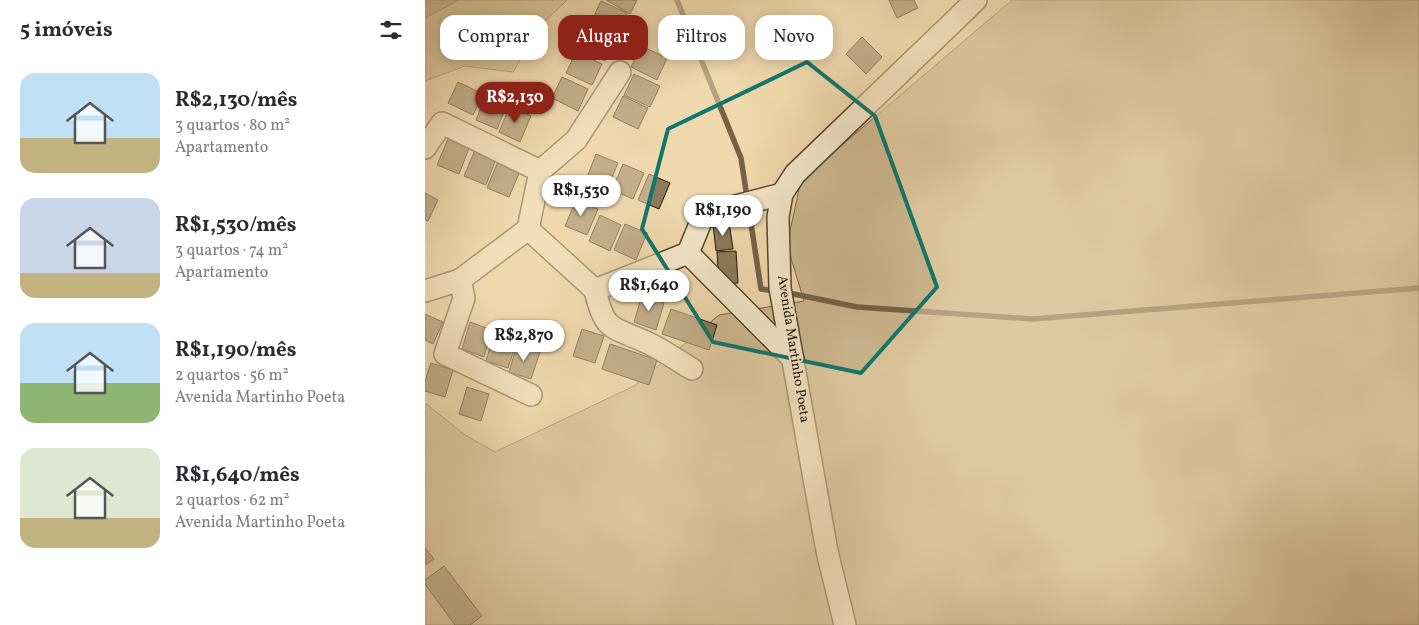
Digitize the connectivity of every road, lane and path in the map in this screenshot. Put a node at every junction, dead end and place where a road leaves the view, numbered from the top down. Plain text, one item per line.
1 (976, 0) edge
2 (620, 72) dead end
3 (425, 148) edge
4 (540, 171) junction
5 (783, 194) junction
6 (528, 229) junction
7 (688, 253) junction
8 (460, 280) junction
9 (595, 290) junction
10 (425, 291) edge
11 (793, 359) junction
12 (692, 369) dead end
13 (531, 396) dead end
14 (845, 625) edge

1 - 5 street, Avenida Martinho Poeta
2 - 4 street
3 - 4 street
4 - 6 street
5 - 7 street
5 - 11 street, Avenida Martinho Poeta
6 - 8 street
6 - 9 street
7 - 9 street
7 - 11 street
8 - 10 street
8 - 13 street
9 - 12 street
11 - 14 street, Avenida Martinho Poeta

